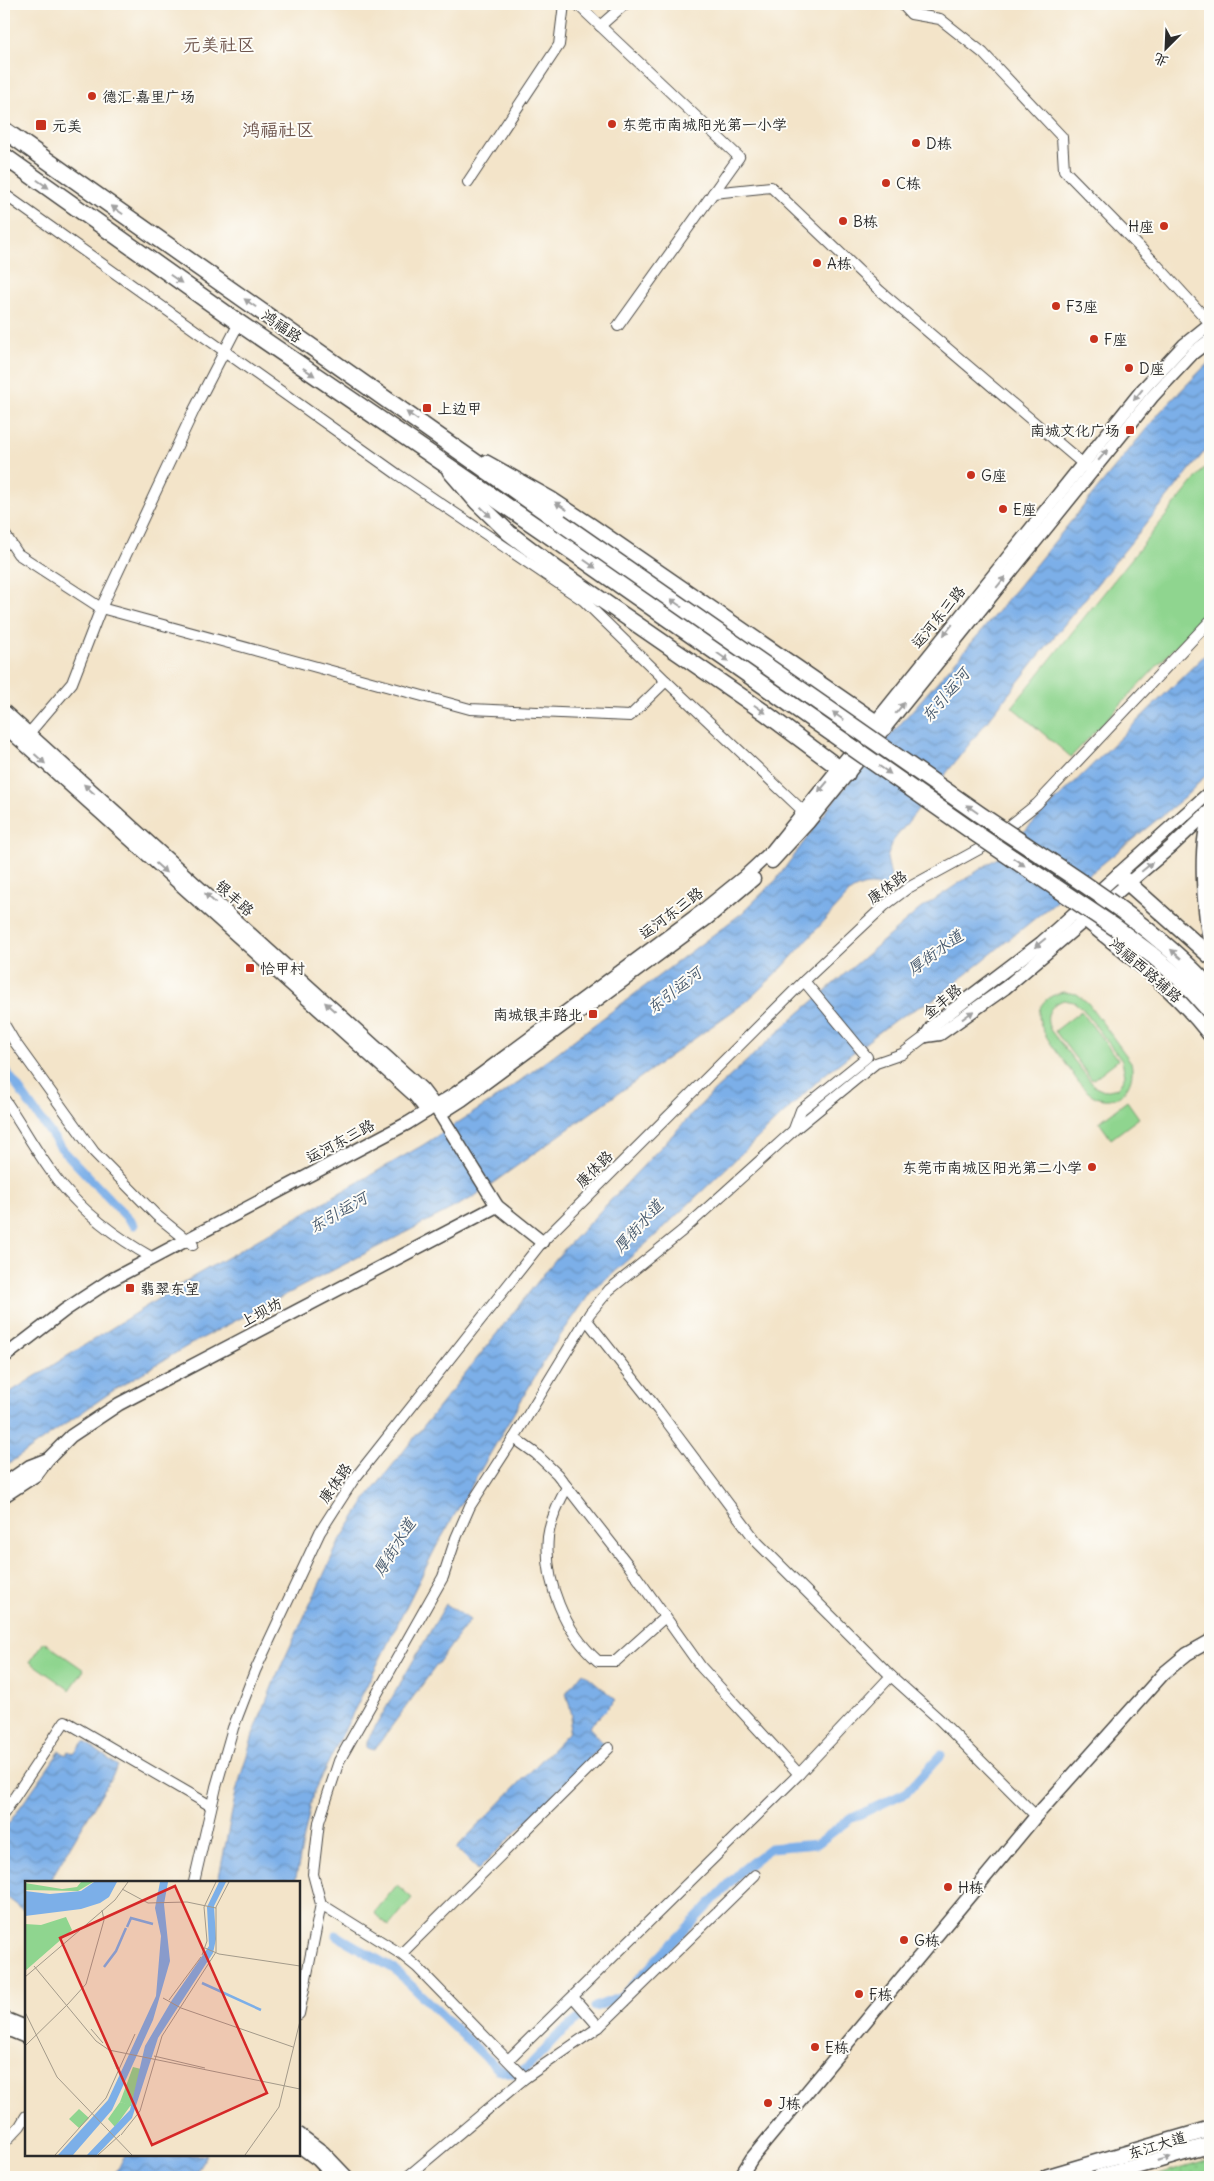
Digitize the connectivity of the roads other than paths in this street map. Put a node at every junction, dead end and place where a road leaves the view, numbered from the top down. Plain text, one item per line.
1 (564, 4) edge
2 (577, 4) edge
3 (625, 4) edge
4 (902, 4) edge
5 (600, 26) junction
6 (4, 130) edge
7 (4, 156) edge
8 (468, 182) dead end
9 (713, 193) junction
10 (4, 194) edge
11 (239, 324) junction
12 (1210, 324) edge
13 (618, 326) dead end
14 (1210, 340) edge
15 (224, 352) junction
16 (451, 445) junction
17 (442, 463) junction
18 (1086, 467) junction
19 (555, 529) junction
20 (4, 533) edge
21 (101, 608) junction
22 (1210, 621) edge
23 (666, 681) junction
24 (4, 711) edge
25 (880, 725) junction
26 (4, 726) edge
27 (25, 738) junction
28 (843, 770) junction
29 (1210, 792) edge
30 (803, 810) junction
31 (1210, 810) edge
32 (1210, 819) edge
33 (1124, 879) junction
34 (1081, 915) junction
35 (1210, 938) edge
36 (1210, 956) edge
37 (804, 981) junction
38 (1210, 988) edge
39 (1210, 1011) edge
40 (4, 1024) edge
41 (1210, 1034) edge
42 (926, 1036) joint
43 (4, 1099) edge
44 (434, 1111) junction
45 (794, 1130) junction
46 (497, 1206) junction
47 (542, 1242) junction
48 (190, 1243) junction
49 (153, 1258) junction
50 (586, 1319) junction
51 (4, 1357) edge
52 (4, 1366) edge
53 (514, 1438) junction
54 (48, 1459) junction
55 (4, 1484) edge
56 (567, 1487) junction
57 (4, 1496) edge
58 (665, 1617) junction
59 (1210, 1641) edge
60 (891, 1676) junction
61 (609, 1748) dead end
62 (799, 1774) junction
63 (211, 1806) junction
64 (4, 1813) edge
65 (1036, 1816) junction
66 (756, 1875) dead end
67 (194, 1881) edge
68 (321, 1904) junction
69 (401, 1954) junction
70 (573, 1997) junction
71 (300, 2009) edge
72 (4, 2018) edge
73 (25, 2027) edge
74 (599, 2027) junction
75 (4, 2028) edge
76 (25, 2037) edge
77 (508, 2060) junction
78 (526, 2078) junction
79 (25, 2118) edge
80 (1210, 2129) edge
81 (300, 2135) edge
82 (4, 2143) edge
83 (1210, 2145) edge
84 (300, 2147) edge
85 (334, 2177) edge
86 (347, 2177) edge
87 (407, 2177) edge
88 (740, 2177) edge
89 (1046, 2177) edge
90 (1100, 2177) edge

1 - 8 street
2 - 5 street
3 - 5 street
4 - 12 street
5 - 9 street
16 -> 6 main road, 鸿福路
7 -> 11 main road, 鸿福路
9 - 13 street
9 - 18 street
10 - 15 street
11 - 15 street
11 -> 17 main road, 鸿福路
12 -> 18 street, 运河东三路
18 -> 14 street, 运河东三路
15 - 21 street
15 - 23 street
16 - 19 main road, 鸿福路
25 -> 16 main road
17 - 19 main road, 鸿福路
17 -> 28 main road
18 - 25 street, 运河东三路
38 -> 19 main road, bridge
19 -> 39 main road, bridge
20 - 21 street
21 - 23 street
21 - 27 street
22 - 37 street, 康体路
23 - 30 street
24 - 27 street, 银丰路
25 - 28 street, 运河东三路
26 - 27 street, 银丰路
27 - 44 street, 银丰路
28 -> 30 street, 运河东三路
28 - 44 street, 运河东三路
29 - 33 street, 金丰路
30 - 44 street, 运河东三路
33 -> 31 street, 金丰路
32 - 35 main road
33 - 34 street, 金丰路
33 - 36 main road
34 - 41 main road, 鸿福西路辅路
34 - 42 street, 金丰路
37 - 45 street
37 - 47 street, 康体路
40 - 48 street
42 - 45 street
43 - 49 street
44 - 46 street, 银丰路
44 - 48 street, 运河东三路
45 - 50 street
46 - 47 street, 银丰路
46 - 54 street, 上坝坊
47 - 63 street, 康体路
48 - 49 street, 运河东三路
48 - 52 street, 运河东三路
49 - 51 street, 运河东三路
50 - 53 street
50 - 60 street
53 - 56 street
53 - 68 street
54 - 55 street, 上坝坊
54 - 57 street, 上坝坊
56 - 58 street
56 - 58 street
58 - 62 street
59 - 65 street
60 - 62 street
60 - 65 street
61 - 69 street
62 - 70 street
63 - 64 street
63 - 67 street, 康体路
65 - 88 street
66 - 74 street
68 - 69 street
68 - 71 street
69 - 77 street
70 - 74 street
70 - 77 street
72 - 73 street
74 - 78 street
75 - 76 street
77 - 78 street
78 - 87 street
79 - 82 street
80 - 89 main road, 东江大道
81 - 86 street
90 -> 83 main road, 东江大道
84 - 85 street

